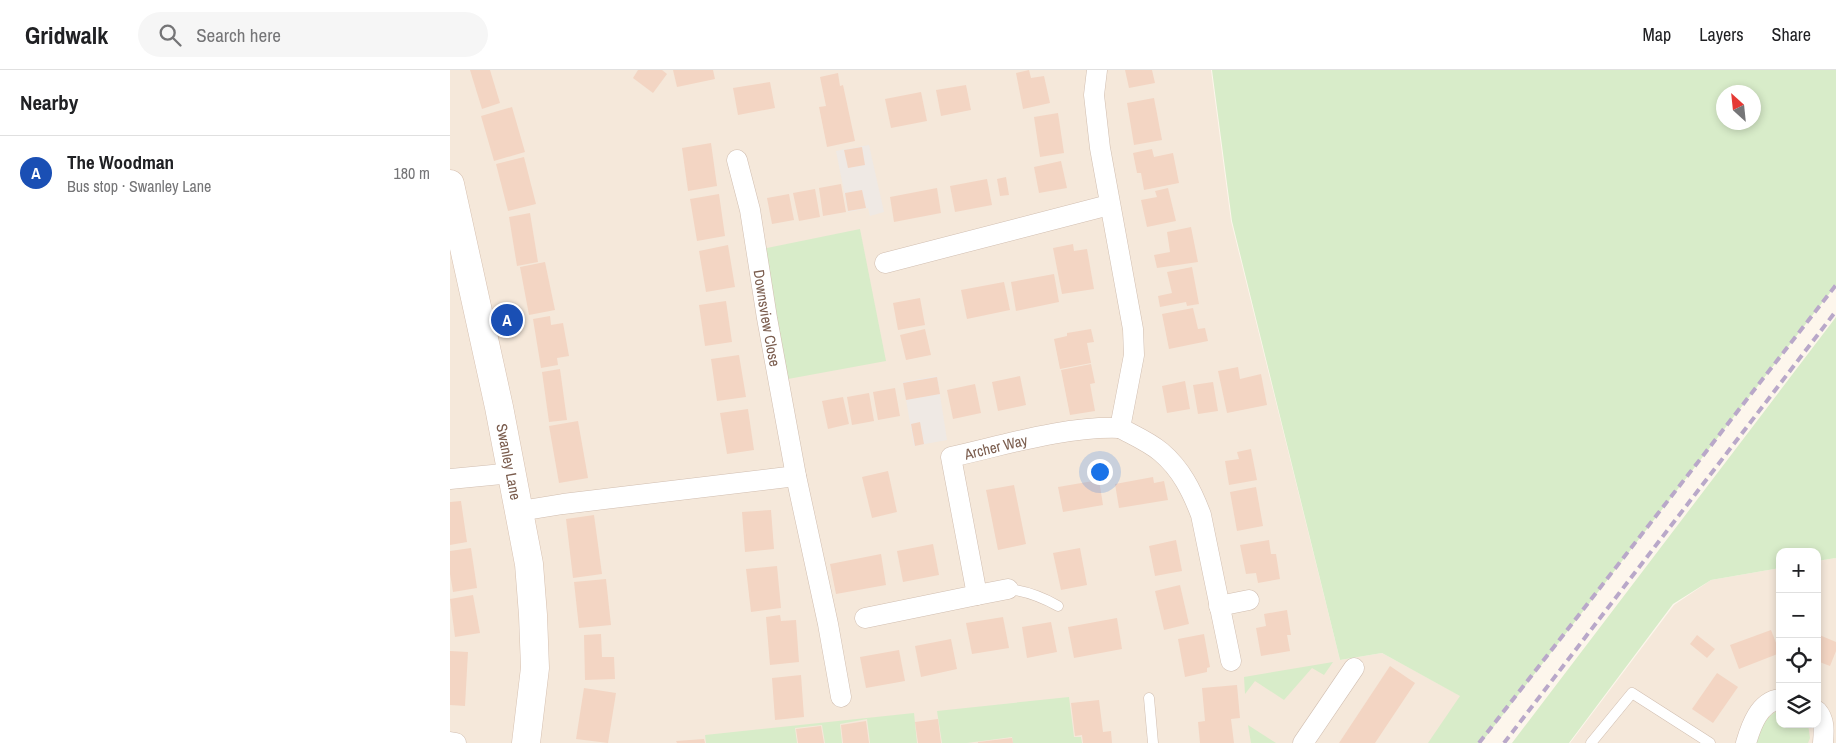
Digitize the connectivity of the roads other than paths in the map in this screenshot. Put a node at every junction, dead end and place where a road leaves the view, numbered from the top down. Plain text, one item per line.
1 (1097, 70) edge
2 (737, 160) dead end
3 (450, 184) edge
4 (1109, 205) junction
5 (886, 263) dead end
6 (1120, 428) junction
7 (512, 473) junction
8 (796, 476) junction
9 (450, 479) edge
10 (520, 511) junction
11 (1008, 589) joint
12 (977, 595) junction
13 (1249, 600) dead end
14 (1058, 606) dead end
15 (1220, 606) junction
16 (865, 618) dead end
17 (1231, 661) dead end
18 (1354, 668) dead end
19 (841, 697) dead end
20 (1148, 698) dead end
21 (1776, 700) edge
22 (1821, 716) edge
23 (450, 742) edge
24 (456, 743) edge
25 (526, 743) edge
26 (1153, 743) edge
27 (1303, 743) edge
28 (1590, 743) edge
29 (1710, 743) edge
30 (1746, 743) edge
31 (1822, 743) edge

1 - 4 street
2 - 8 street, Downsview Close
3 - 7 main road, Swanley Lane
4 - 5 street
4 - 6 street
6 - 12 street, Archer Way
6 - 15 street, Archer Way
7 - 9 street
7 - 10 main road, Swanley Lane
8 - 10 street
8 - 19 street, Downsview Close
10 - 25 main road, Swanley Lane
11 - 12 street
11 - 14 lane
12 - 16 street
13 - 15 street
15 - 17 street, Archer Way
18 - 27 street
20 - 26 lane
21 - 30 street
22 - 31 street
23 - 24 street
28 - 29 lane

